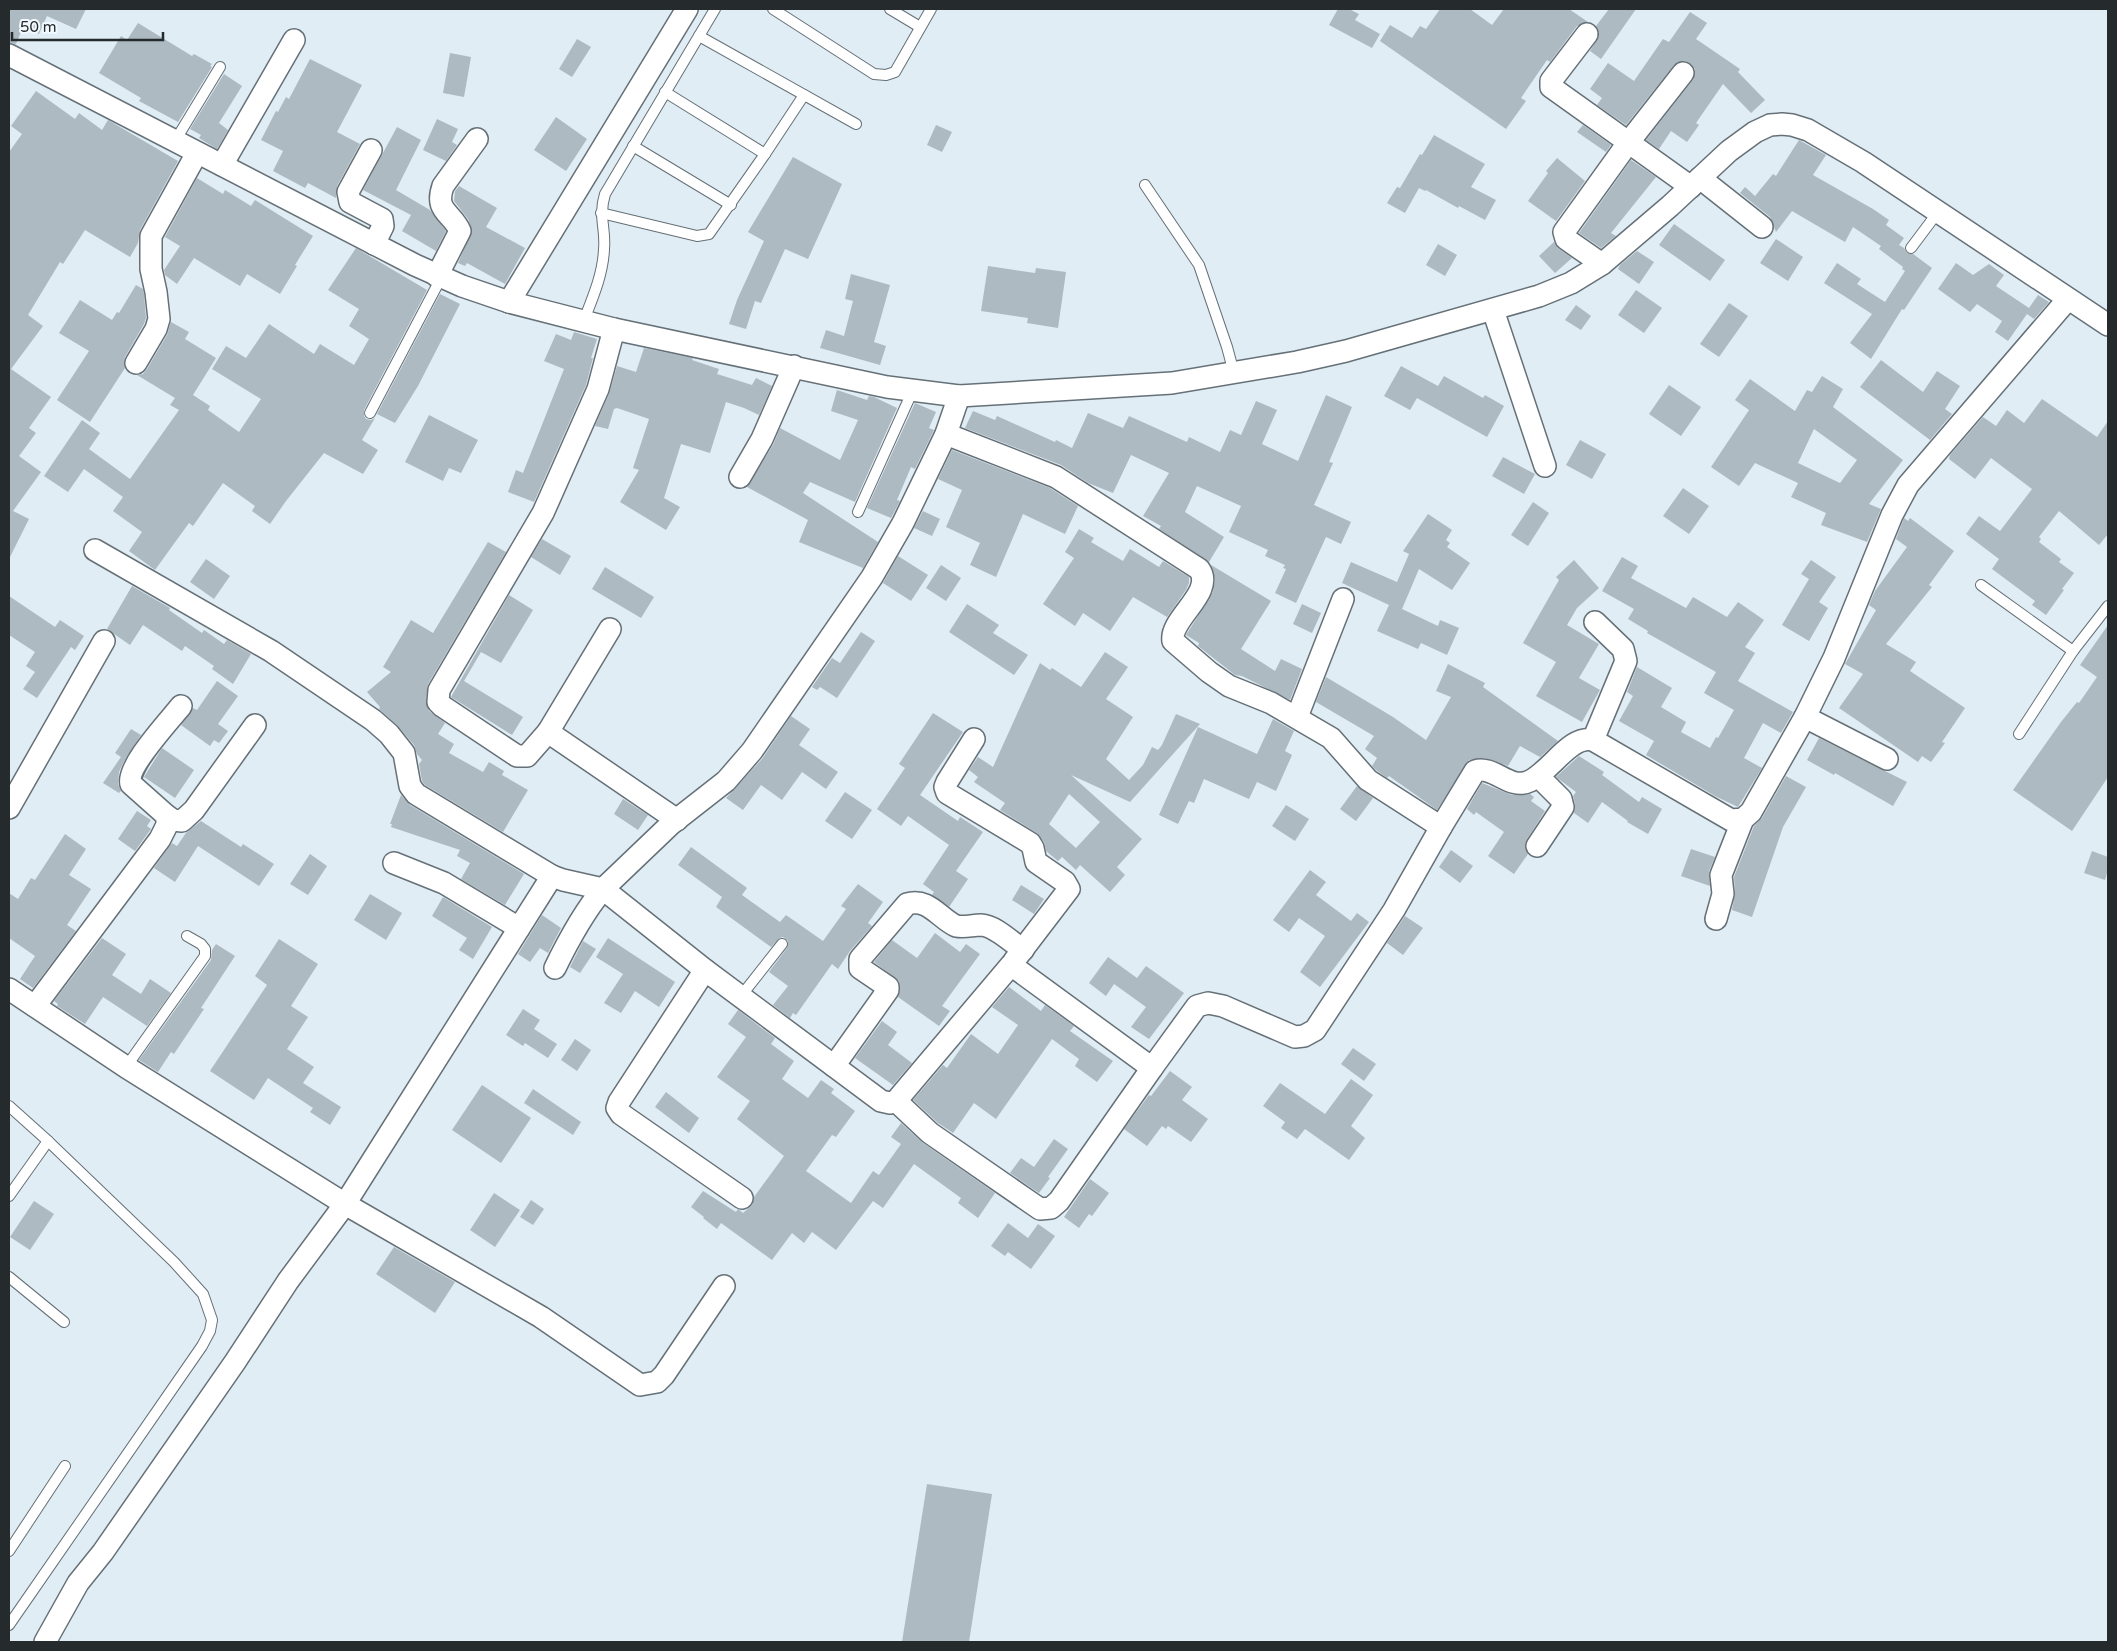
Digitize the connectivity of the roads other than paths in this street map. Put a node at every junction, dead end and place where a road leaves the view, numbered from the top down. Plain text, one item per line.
1 (687, 9) edge
2 (715, 9) edge
3 (774, 9) edge
4 (890, 9) edge
5 (931, 9) edge
6 (920, 27) junction
7 (1587, 34) dead end
8 (698, 36) junction
9 (294, 40) dead end
10 (9, 55) edge
11 (220, 67) dead end
12 (1682, 73) dead end
13 (665, 92) junction
14 (804, 95) junction
15 (856, 124) dead end
16 (477, 139) dead end
17 (175, 141) junction
18 (1628, 142) junction
19 (633, 146) junction
20 (371, 150) dead end
21 (198, 153) junction
22 (765, 154) junction
23 (222, 165) junction
24 (1696, 182) junction
25 (1145, 184) dead end
26 (731, 205) junction
27 (1938, 212) junction
28 (601, 213) junction
29 (1762, 227) dead end
30 (374, 244) junction
31 (1911, 248) dead end
32 (1602, 264) junction
33 (439, 277) junction
34 (2068, 299) junction
35 (509, 302) junction
36 (1493, 310) junction
37 (584, 320) junction
38 (2108, 325) edge
39 (614, 329) junction
40 (136, 363) dead end
41 (794, 366) junction
42 (1234, 373) junction
43 (913, 390) junction
44 (959, 396) junction
45 (370, 413) dead end
46 (946, 434) junction
47 (1545, 466) dead end
48 (740, 477) dead end
49 (858, 512) dead end
50 (95, 550) dead end
51 (1981, 585) dead end
52 (1343, 599) dead end
53 (2108, 606) edge
54 (1596, 622) dead end
55 (610, 630) dead end
56 (104, 642) dead end
57 (2074, 651) junction
58 (180, 706) dead end
59 (1805, 716) junction
60 (1297, 717) junction
61 (254, 726) dead end
62 (548, 732) junction
63 (2019, 734) dead end
64 (974, 739) dead end
65 (1592, 740) junction
66 (1887, 759) dead end
67 (1539, 777) junction
68 (9, 808) edge
69 (168, 816) junction
70 (677, 820) junction
71 (1743, 820) junction
72 (1440, 827) junction
73 (1538, 846) dead end
74 (394, 863) dead end
75 (552, 876) junction
76 (603, 889) junction
77 (1716, 919) dead end
78 (519, 928) junction
79 (187, 936) dead end
80 (782, 944) dead end
81 (1017, 958) junction
82 (555, 968) dead end
83 (704, 970) junction
84 (9, 989) edge
85 (741, 996) junction
86 (35, 1006) junction
87 (834, 1066) junction
88 (126, 1067) junction
89 (1152, 1068) junction
90 (896, 1101) junction
91 (9, 1106) edge
92 (48, 1141) junction
93 (9, 1196) edge
94 (742, 1198) dead end
95 (345, 1204) junction
96 (9, 1277) edge
97 (724, 1286) dead end
98 (64, 1322) dead end
99 (64, 1466) dead end
100 (9, 1551) edge
101 (9, 1625) edge
102 (45, 1642) edge

1 - 35 street
2 - 8 lane
3 - 6 lane
4 - 6 lane
5 - 6 lane
7 - 18 street
8 - 13 lane
8 - 14 lane
9 - 23 street
10 - 17 street
11 - 17 lane
12 - 18 street
13 - 19 lane
13 - 22 lane
14 - 15 lane
14 - 22 lane
16 - 33 street
17 - 21 street
18 - 24 street
18 - 32 street
19 - 26 lane
19 - 28 lane
20 - 30 street
21 - 23 street
21 - 40 street
22 - 26 lane
23 - 30 street
24 - 27 street
24 - 29 street
24 - 32 street
25 - 42 lane
26 - 28 lane
27 - 31 lane
27 - 34 street
28 - 37 lane
30 - 33 street
32 - 36 street
33 - 35 street
33 - 45 lane
34 - 38 street
34 - 59 street
35 - 37 street
36 - 42 street
36 - 47 street
37 - 39 street
39 - 41 street
39 - 62 street
41 - 43 street
41 - 48 street
42 - 44 street
43 - 44 street
43 - 49 lane
44 - 46 street
46 - 60 street
46 - 70 street
50 - 75 street
51 - 57 lane
52 - 60 street
53 - 57 lane
54 - 65 street
55 - 62 street
56 - 68 street
57 - 63 lane
58 - 69 street
59 - 66 street
59 - 71 street
60 - 72 street
61 - 69 street
62 - 70 street
64 - 81 street
65 - 67 street
65 - 71 street
67 - 72 street
67 - 73 street
69 - 86 street
70 - 76 street
71 - 77 street
72 - 89 street
74 - 78 street
75 - 76 street
75 - 78 street
76 - 82 street
76 - 83 street
78 - 95 street
79 - 88 lane
80 - 85 lane
81 - 87 street
81 - 89 street
81 - 90 street
83 - 85 street
83 - 94 street
84 - 86 street
85 - 87 street
86 - 88 street
87 - 90 street
88 - 95 street
89 - 90 street
91 - 92 lane
92 - 93 lane
92 - 101 lane
95 - 97 street
95 - 102 street
96 - 98 lane
99 - 100 lane

